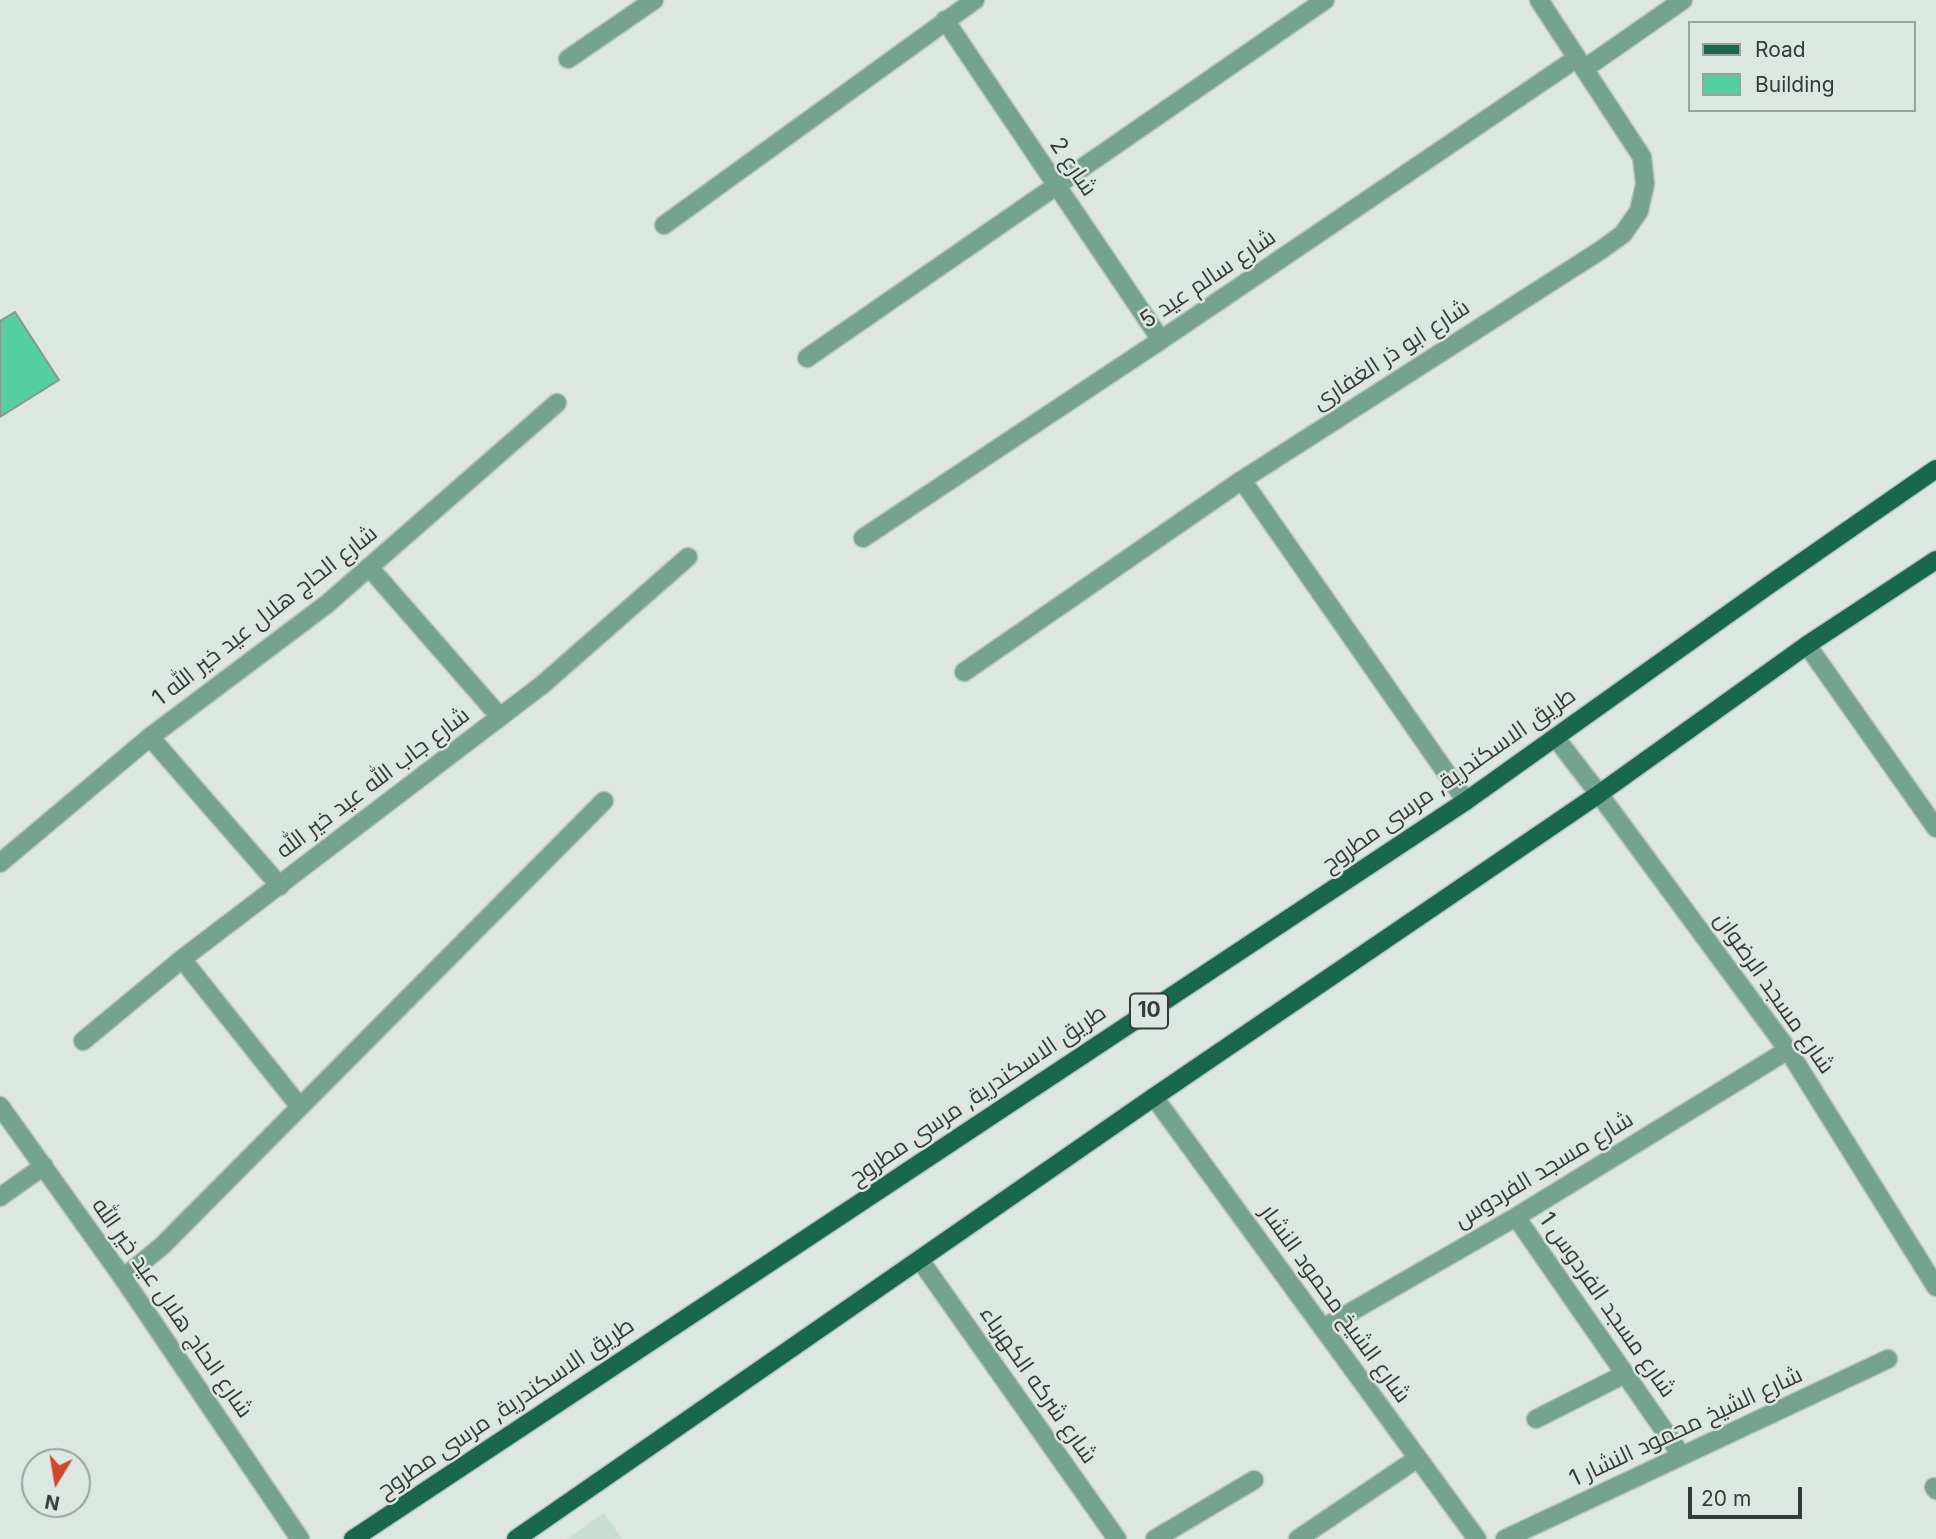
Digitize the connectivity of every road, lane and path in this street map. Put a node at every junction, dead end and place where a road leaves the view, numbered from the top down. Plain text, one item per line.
1 (654, 0) edge
2 (975, 0) edge
3 (1325, 0) edge
4 (1539, 0) edge
5 (1684, 0) edge
6 (945, 20) junction
7 (568, 59) dead end
8 (1581, 63) junction
9 (1056, 186) junction
10 (664, 225) dead end
11 (1161, 340) junction
12 (807, 358) dead end
13 (557, 403) dead end
14 (1936, 469) edge
15 (1242, 480) junction
16 (863, 538) dead end
17 (688, 557) dead end
18 (1936, 560) edge
19 (369, 568) junction
20 (1807, 645) junction
21 (964, 672) dead end
22 (500, 717) junction
23 (150, 737) junction
24 (1555, 737) junction
25 (1599, 794) junction
26 (604, 801) dead end
27 (1466, 801) junction
28 (1936, 828) edge
29 (0, 863) edge
30 (280, 886) junction
31 (182, 959) junction
32 (83, 1041) dead end
33 (1788, 1050) junction
34 (1154, 1097) junction
35 (0, 1107) edge
36 (300, 1107) junction
37 (44, 1166) junction
38 (0, 1197) edge
39 (1516, 1217) junction
40 (920, 1260) junction
41 (123, 1278) junction
42 (1936, 1287) edge
43 (1323, 1328) junction
44 (1888, 1359) dead end
45 (1625, 1374) junction
46 (1536, 1419) dead end
47 (1682, 1456) junction
48 (1418, 1458) junction
49 (1254, 1480) dead end
50 (523, 1537) edge
51 (300, 1539) edge
52 (353, 1539) edge
53 (1116, 1539) edge
54 (1155, 1539) edge
55 (1298, 1539) edge
56 (1478, 1539) edge
57 (1505, 1539) edge

1 - 7 street
2 - 6 street
3 - 9 street
4 - 8 street, شارع ابو ذر الغفارى
5 - 8 street, شارع سالم عيد 5
6 - 9 street, شارع 2
6 - 10 street
8 - 11 street, شارع سالم عيد 5
8 - 15 street, شارع ابو ذر الغفارى
9 - 11 street, شارع 2
9 - 12 street
11 - 16 street, شارع سالم عيد 5
13 - 19 street, شارع الحاج هلال عيد خير الله 1
14 - 24 main road, طريق الاسكندرية, مرسى مطروح / 10
15 - 21 street, شارع ابو ذر الغفارى
15 - 27 street
17 - 22 street, شارع جاب الله عيد خير الله
18 - 20 main road
19 - 22 street
19 - 23 street, شارع الحاج هلال عيد خير الله 1
20 - 25 main road
20 - 28 street
22 - 30 street, شارع جاب الله عيد خير الله
23 - 29 street, شارع الحاج هلال عيد خير الله 1
23 - 30 street
24 - 25 street, شارع مسجد الرضوان
24 - 27 main road, طريق الاسكندرية, مرسى مطروح / 10
25 - 33 street, شارع مسجد الرضوان
25 - 34 main road
26 - 36 street
27 - 52 main road, طريق الاسكندرية, مرسى مطروح / 10
30 - 31 street, شارع جاب الله عيد خير الله
31 - 32 street, شارع جاب الله عيد خير الله
31 - 36 street
33 - 39 street, شارع مسجد الفردوس
33 - 42 street, شارع مسجد الرضوان
34 - 40 main road
34 - 43 street, شارع الشيخ محمود النشار
35 - 37 street, شارع الحاج هلال عيد خير الله
36 - 41 street
37 - 38 street
37 - 41 street, شارع الحاج هلال عيد خير الله
39 - 43 street, شارع مسجد الفردوس
39 - 45 street, شارع مسجد الفردوس 1
40 - 50 main road
40 - 53 street, شارع شركه الكهرباء
41 - 51 street, شارع الحاج هلال عيد خير الله
43 - 48 street, شارع الشيخ محمود النشار
44 - 47 street, شارع الشيخ محمود النشار 1
45 - 46 street
45 - 47 street, شارع مسجد الفردوس 1
47 - 57 street, شارع الشيخ محمود النشار 1
48 - 55 street
48 - 56 street, شارع الشيخ محمود النشار
49 - 54 street

